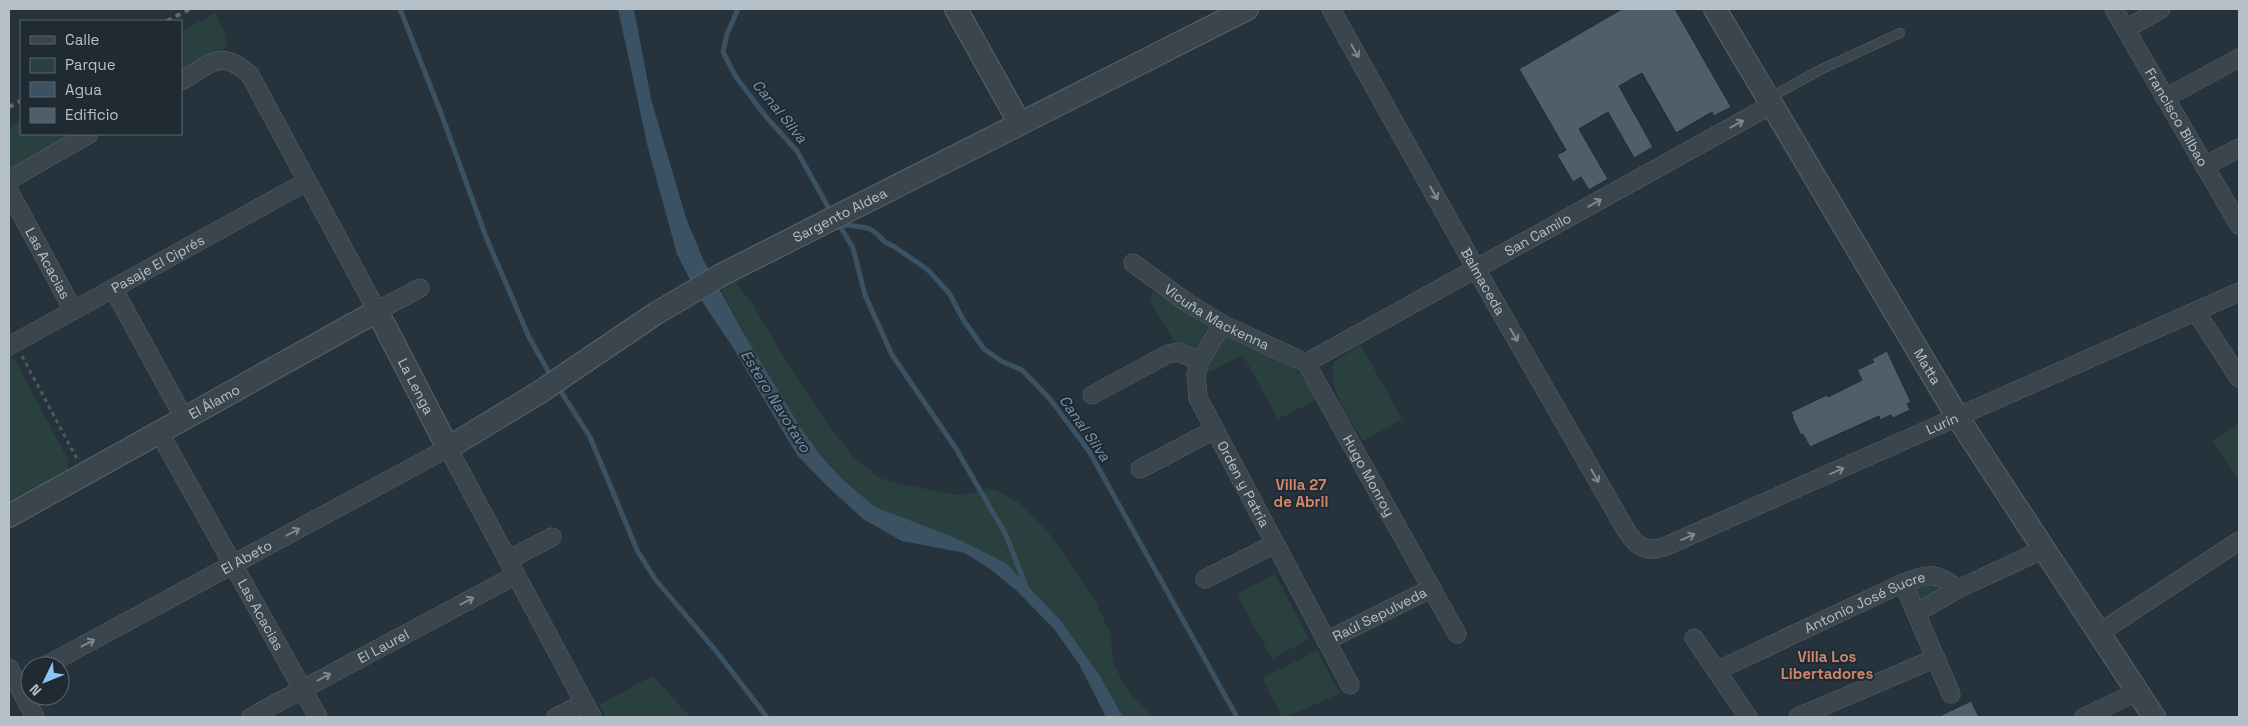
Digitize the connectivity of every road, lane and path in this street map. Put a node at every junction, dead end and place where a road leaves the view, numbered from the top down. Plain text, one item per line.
1 (956, 9) edge
2 (1247, 9) edge
3 (1331, 9) edge
4 (1715, 9) edge
5 (2114, 9) edge
6 (2161, 9) edge
7 (2126, 29) junction
8 (1900, 33) dead end
9 (2239, 58) edge
10 (182, 80) edge
11 (2165, 98) junction
12 (1769, 102) junction
13 (1019, 122) junction
14 (87, 135) edge
15 (2239, 148) edge
16 (2204, 166) junction
17 (9, 180) edge
18 (306, 182) junction
19 (9, 191) edge
20 (2239, 225) edge
21 (1133, 263) dead end
22 (1476, 269) junction
23 (113, 288) junction
24 (420, 288) dead end
25 (2239, 292) edge
26 (73, 310) junction
27 (376, 311) junction
28 (2196, 312) junction
29 (1222, 324) junction
30 (12, 344) edge
31 (1200, 361) junction
32 (1306, 364) junction
33 (2239, 378) edge
34 (1092, 395) dead end
35 (184, 418) junction
36 (1958, 418) junction
37 (1214, 430) junction
38 (158, 432) junction
39 (448, 448) junction
40 (1140, 470) dead end
41 (85, 474) junction
42 (9, 516) edge
43 (552, 537) dead end
44 (2239, 541) edge
45 (1275, 544) junction
46 (1642, 548) joint
47 (2044, 549) junction
48 (232, 565) junction
49 (512, 567) junction
50 (1205, 579) dead end
51 (1903, 583) junction
52 (1432, 588) junction
53 (1958, 589) junction
54 (1916, 613) junction
55 (2099, 633) junction
56 (1457, 634) dead end
57 (1694, 638) dead end
58 (1326, 641) junction
59 (64, 656) edge
60 (1936, 658) junction
61 (1716, 671) junction
62 (16, 677) edge
63 (1350, 684) dead end
64 (302, 689) junction
65 (2137, 692) junction
66 (1951, 694) dead end
67 (588, 710) edge
68 (35, 717) edge
69 (251, 717) edge
70 (318, 717) edge
71 (556, 717) edge
72 (1748, 717) edge
73 (1798, 717) edge
74 (2084, 717) edge
75 (2154, 717) edge

1 - 13 street
2 - 13 street, Sargento Aldea
3 -> 22 street, Balmaceda
4 - 12 street, Matta
5 - 7 street, Francisco Bilbao
6 - 7 street
7 - 11 street, Francisco Bilbao
8 - 12 lane
9 - 11 street
10 - 18 street, La Lenga
11 - 16 street, Francisco Bilbao
22 -> 12 street, San Camilo
12 - 36 street, Matta
13 - 39 street, Sargento Aldea
14 - 17 street
15 - 16 street
16 - 20 street, Francisco Bilbao
18 - 23 street, Pasaje El Ciprés
18 - 27 street, La Lenga
19 - 26 street, Las Acacias
21 - 29 street, Vicuña Mackenna
22 - 32 street, San Camilo
22 -> 46 street, Balmaceda
23 - 26 street, Pasaje El Ciprés
23 - 35 street
24 - 27 street, El Álamo
25 - 28 street, Lurín
26 - 30 street, Pasaje El Ciprés
27 - 35 street, El Álamo
27 - 39 street, La Lenga
28 - 33 street
28 - 36 street, Lurín
29 - 31 street, Orden y Patria
29 - 32 street, Vicuña Mackenna
30 - 41 path
31 - 34 street
31 - 37 street, Orden y Patria
32 - 52 street, Hugo Monroy
35 - 38 street, El Álamo
46 -> 36 street, Lurín
36 - 47 street, Matta
37 - 40 street
37 - 45 street, Orden y Patria
38 - 41 street, El Álamo
38 - 48 street, Las Acacias
48 -> 39 street, El Abeto
39 - 49 street, La Lenga
41 - 42 street, El Álamo
43 - 49 street, El Laurel
44 - 55 street
45 - 50 street
45 - 58 street, Orden y Patria
47 - 53 street
47 - 55 street, Matta
59 -> 48 street, El Abeto
48 - 64 street, Las Acacias
64 -> 49 street, El Laurel
49 - 67 street, La Lenga
51 - 53 street, Antonio José Sucre
51 - 54 street
51 - 61 street, Antonio José Sucre
52 - 56 street, Hugo Monroy
52 - 58 street, Raúl Sepulveda
53 - 54 street
54 - 60 street
55 - 65 street, Matta
57 - 61 street
58 - 63 street, Orden y Patria
60 - 66 street
60 - 73 street
61 - 72 street
62 - 68 street
64 - 69 street, El Laurel
64 - 70 street, Las Acacias
65 - 74 street
65 - 75 street, Matta
67 - 71 street

